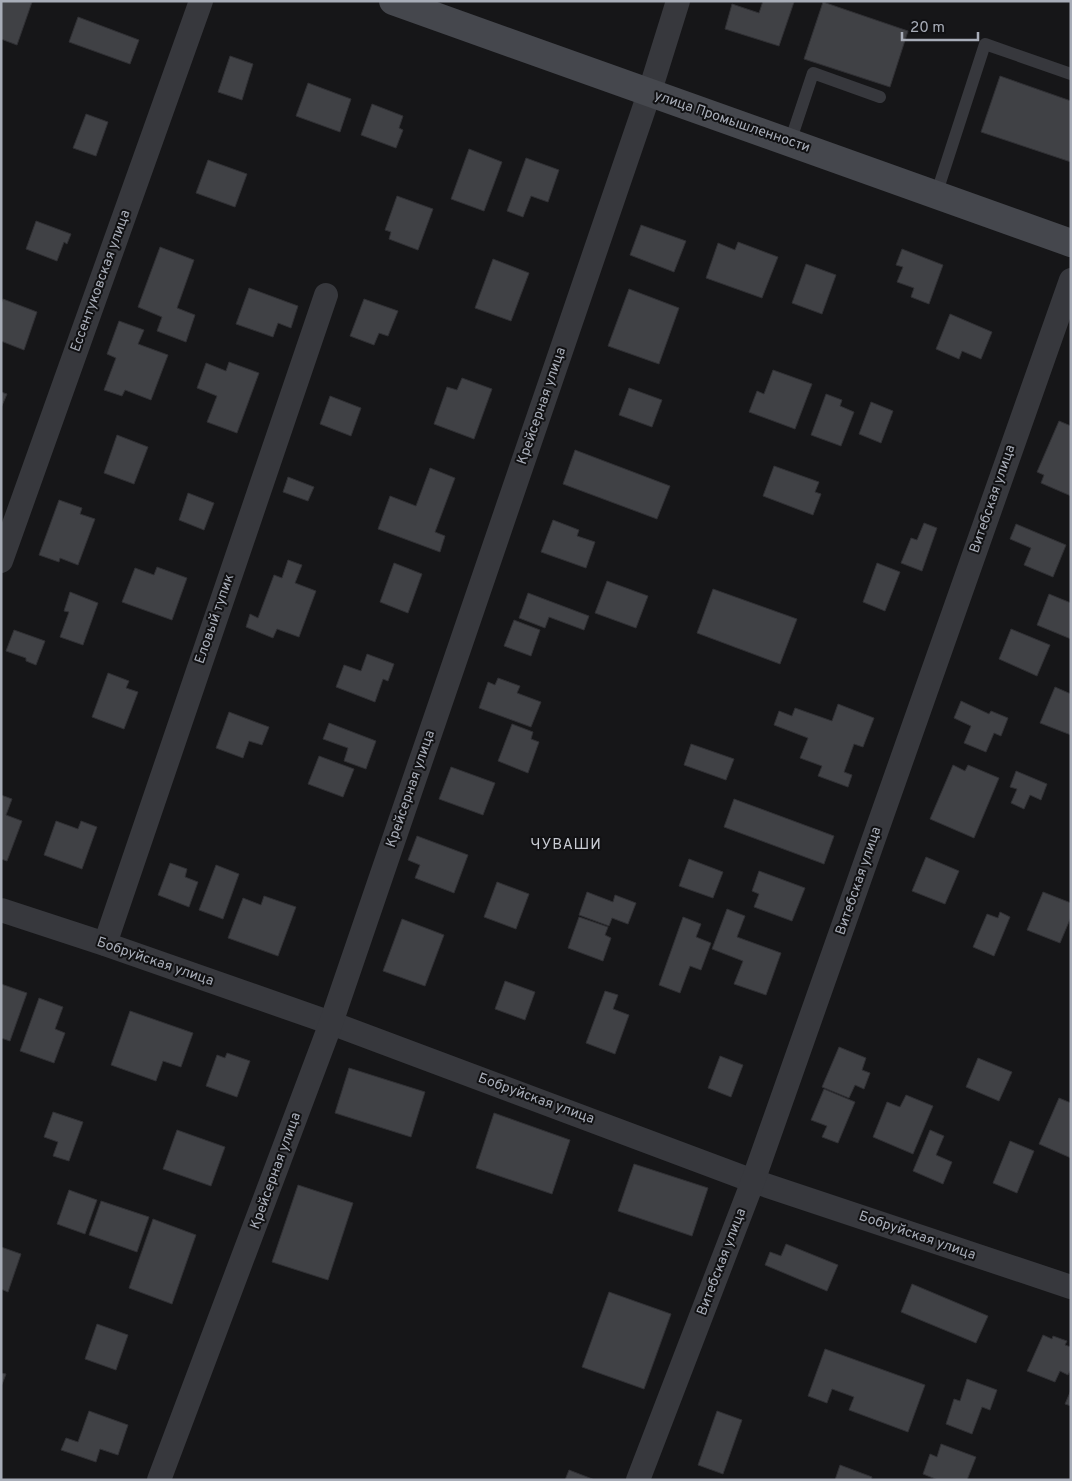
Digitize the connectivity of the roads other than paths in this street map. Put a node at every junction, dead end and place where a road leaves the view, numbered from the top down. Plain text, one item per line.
1 (201, 1) edge
2 (393, 1) edge
3 (678, 1) edge
4 (1071, 74) edge
5 (649, 94) junction
6 (880, 97) dead end
7 (790, 142) junction
8 (936, 195) junction
9 (1071, 244) edge
10 (1071, 280) edge
11 (326, 295) dead end
12 (1, 562) edge
13 (1, 910) edge
14 (104, 944) junction
15 (331, 1023) junction
16 (753, 1180) junction
17 (1071, 1287) edge
18 (160, 1480) edge
19 (638, 1480) edge

1 - 12 street, Ессентуковская улица
2 - 5 main road, улица Промышленности
3 - 5 street, Крейсерная улица
4 - 8 lane
5 - 7 main road, улица Промышленности
5 - 15 street, Крейсерная улица
6 - 7 lane
7 - 8 main road, улица Промышленности
8 - 9 main road, улица Промышленности
10 - 16 street, Витебская улица
11 - 14 street, Еловый тупик
13 - 14 street, Бобруйская улица
14 - 15 street, Бобруйская улица
15 - 16 street, Бобруйская улица
15 - 18 street, Крейсерная улица
16 - 17 street, Бобруйская улица
16 - 19 street, Витебская улица

